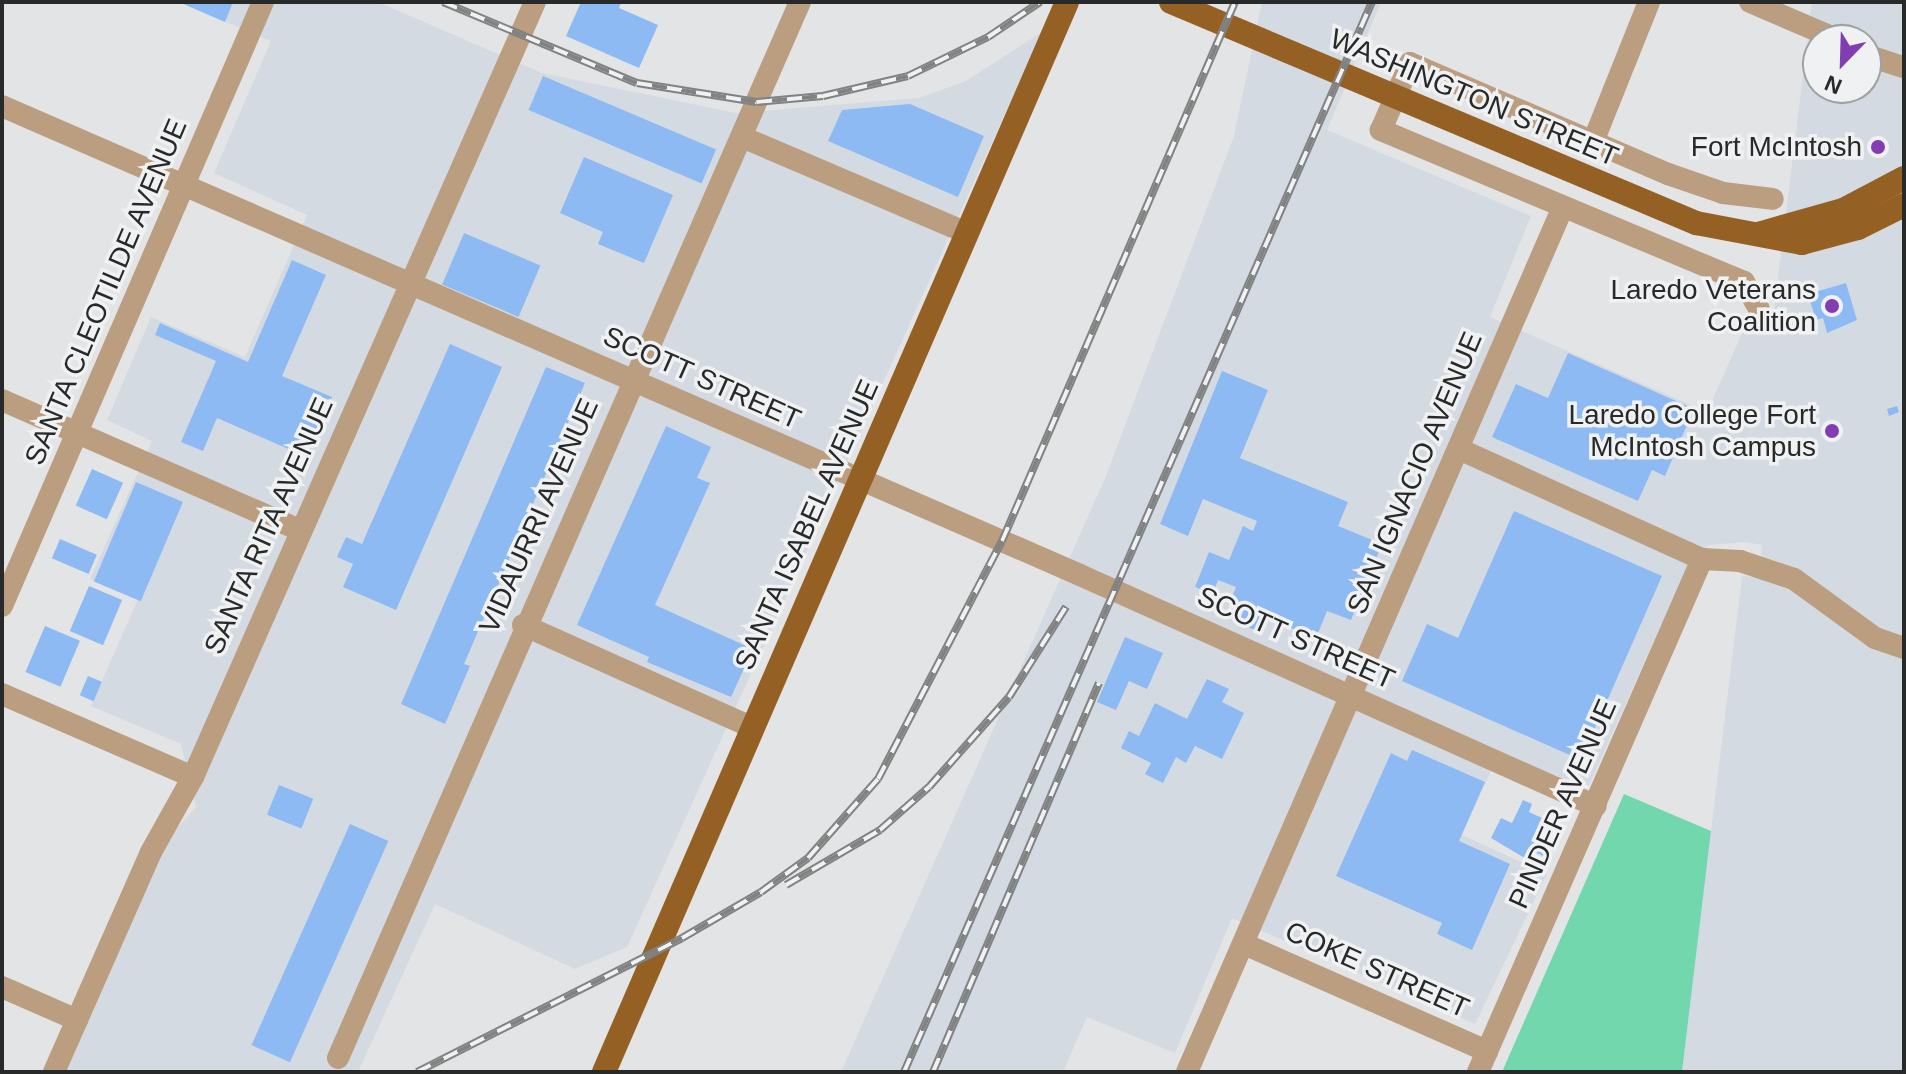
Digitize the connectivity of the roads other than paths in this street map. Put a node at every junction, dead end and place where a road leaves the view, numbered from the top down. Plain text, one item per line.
1 (263, 2) edge
2 (535, 2) edge
3 (800, 2) edge
4 (1067, 2) edge
5 (1171, 2) edge
6 (1649, 2) edge
7 (1750, 2) edge
8 (1802, 24) edge
9 (1882, 45) edge
10 (1904, 50) edge
11 (1882, 60) edge
12 (1904, 67) edge
13 (2, 106) edge
14 (742, 137) junction
15 (1593, 142) junction
16 (1904, 178) edge
17 (185, 186) junction
18 (1773, 199) dead end
19 (1904, 205) edge
20 (1563, 207) junction
21 (967, 233) junction
22 (1758, 234) junction
23 (409, 285) junction
24 (1759, 309) dead end
25 (632, 379) junction
26 (2, 400) edge
27 (77, 433) junction
28 (1459, 449) junction
29 (861, 480) junction
30 (299, 530) junction
31 (1702, 559) junction
32 (2, 606) edge
33 (523, 625) junction
34 (1904, 648) edge
35 (2, 694) edge
36 (1351, 695) junction
37 (751, 727) junction
38 (188, 787) junction
39 (1596, 806) junction
40 (1244, 944) junction
41 (2, 987) edge
42 (77, 1020) junction
43 (1487, 1051) junction
44 (338, 1058) dead end
45 (54, 1072) edge
46 (604, 1072) edge
47 (1187, 1072) edge
48 (1478, 1072) edge

1 - 17 street, SANTA CLEOTILDE AVENUE
2 - 23 street, SANTA RITA AVENUE
3 - 14 street, VIDAURRI AVENUE
4 - 21 main road, SANTA ISABEL AVENUE
5 - 22 main road, WASHINGTON STREET
6 - 15 street
7 - 8 street
9 - 10 street
11 - 12 street
13 - 17 street, SCOTT STREET
14 - 21 street
14 - 25 street, VIDAURRI AVENUE
15 - 18 street
15 - 20 street
16 - 22 main road
17 - 23 street, SCOTT STREET
17 - 27 street, SANTA CLEOTILDE AVENUE
19 - 22 main road, WASHINGTON STREET
20 - 24 street
20 - 28 street, SAN IGNACIO AVENUE
21 - 29 main road, SANTA ISABEL AVENUE
23 - 25 street, SCOTT STREET
23 - 30 street, SANTA RITA AVENUE
25 - 29 street, SCOTT STREET
25 - 33 street, VIDAURRI AVENUE
26 - 27 street
27 - 30 street
27 - 32 street, SANTA CLEOTILDE AVENUE
28 - 31 street
28 - 36 street, SAN IGNACIO AVENUE
29 - 36 street, SCOTT STREET
29 - 37 main road, SANTA ISABEL AVENUE
30 - 38 street, SANTA RITA AVENUE
31 - 34 street
31 - 39 street, PINDER AVENUE
33 - 37 street
33 - 44 street, VIDAURRI AVENUE
35 - 38 street
36 - 39 street, SCOTT STREET
36 - 40 street, SAN IGNACIO AVENUE
37 - 46 main road, SANTA ISABEL AVENUE
38 - 42 street, SANTA RITA AVENUE
39 - 43 street, PINDER AVENUE
40 - 43 street, COKE STREET
40 - 47 street, SAN IGNACIO AVENUE
41 - 42 street
42 - 45 street, SANTA RITA AVENUE
43 - 48 street, PINDER AVENUE

